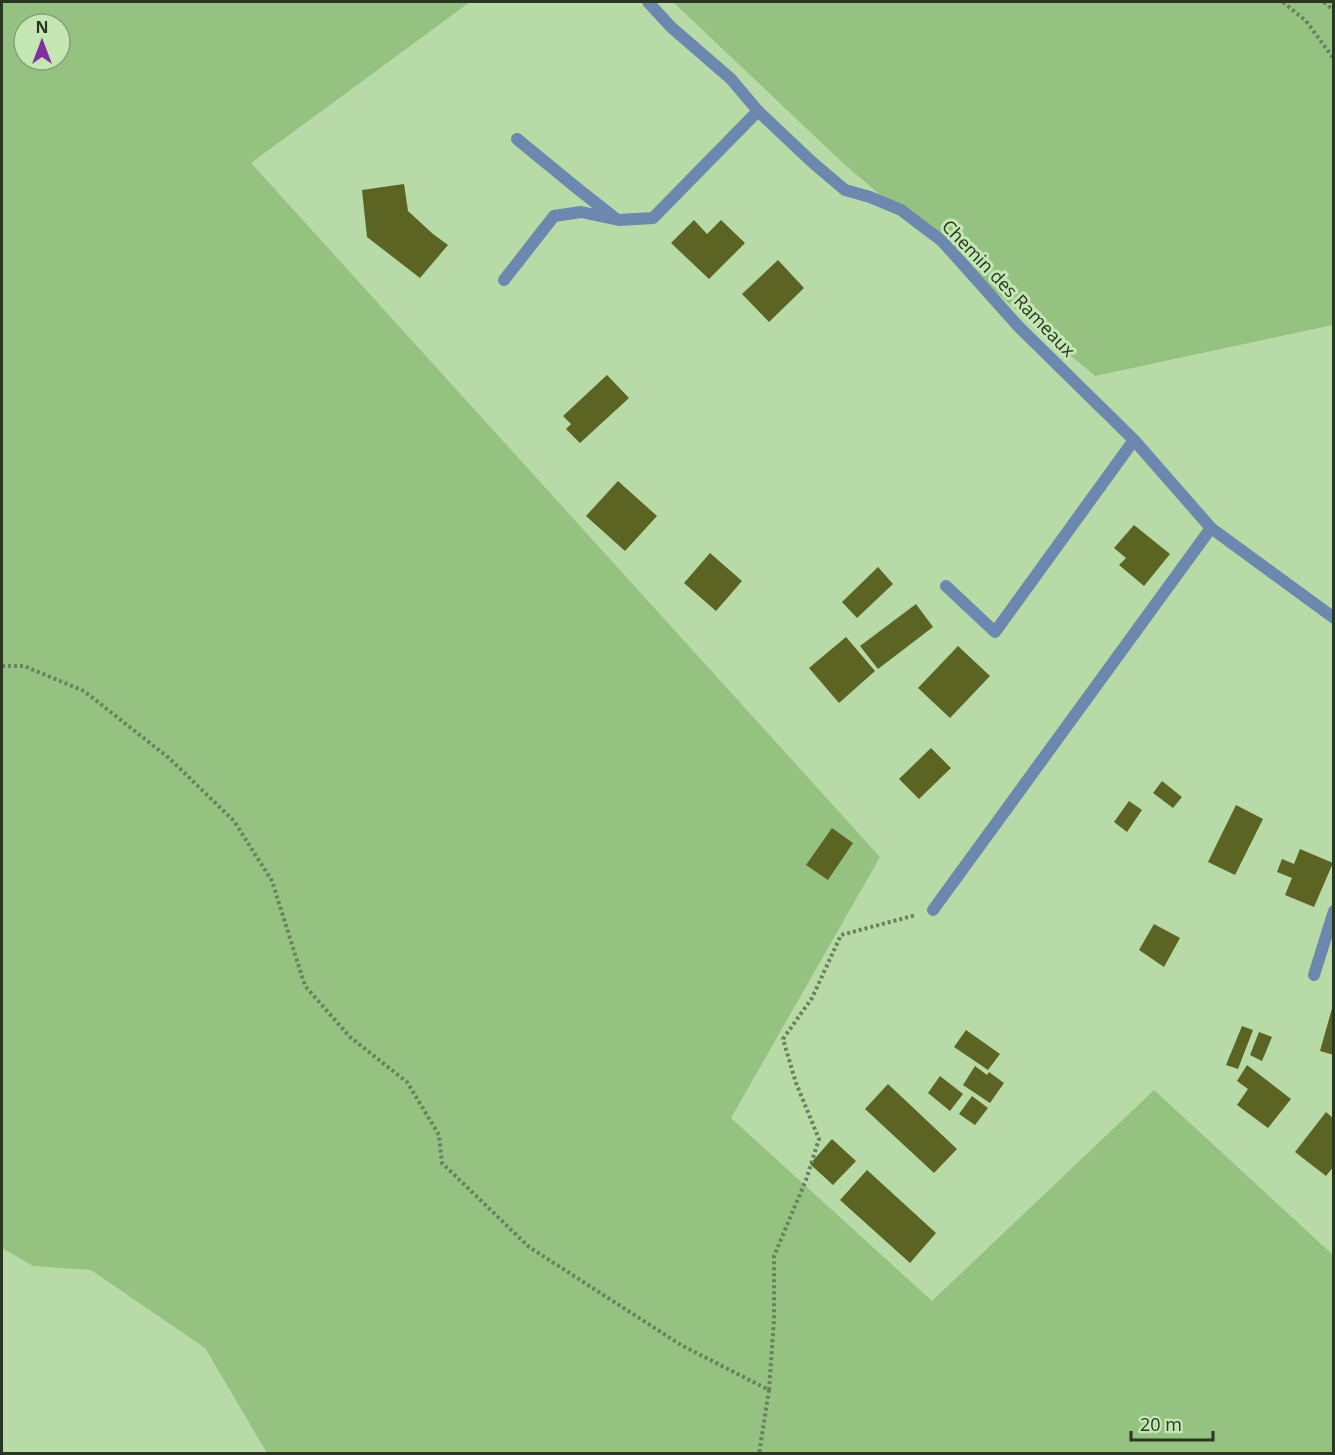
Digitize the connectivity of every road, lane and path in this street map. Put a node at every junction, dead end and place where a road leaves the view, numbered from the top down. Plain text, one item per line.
1 (648, 2) edge
2 (1283, 2) edge
3 (1324, 2) edge
4 (1334, 11) edge
5 (1334, 59) edge
6 (758, 111) junction
7 (517, 139) dead end
8 (619, 220) junction
9 (504, 280) dead end
10 (1134, 440) junction
11 (1211, 528) junction
12 (946, 586) dead end
13 (1334, 618) edge
14 (2, 666) edge
15 (933, 910) joint
16 (1334, 911) edge
17 (1314, 975) dead end
18 (769, 1390) junction
19 (759, 1454) edge

1 - 6 street, Chemin des Rameaux
2 - 5 path
3 - 4 path
6 - 8 street
6 - 10 street, Chemin des Rameaux
7 - 8 street
8 - 9 street
10 - 11 street, Chemin des Rameaux
10 - 12 street
11 - 13 street, Chemin des Rameaux
11 - 15 street
14 - 18 path
15 - 18 path
16 - 17 street
18 - 19 path

